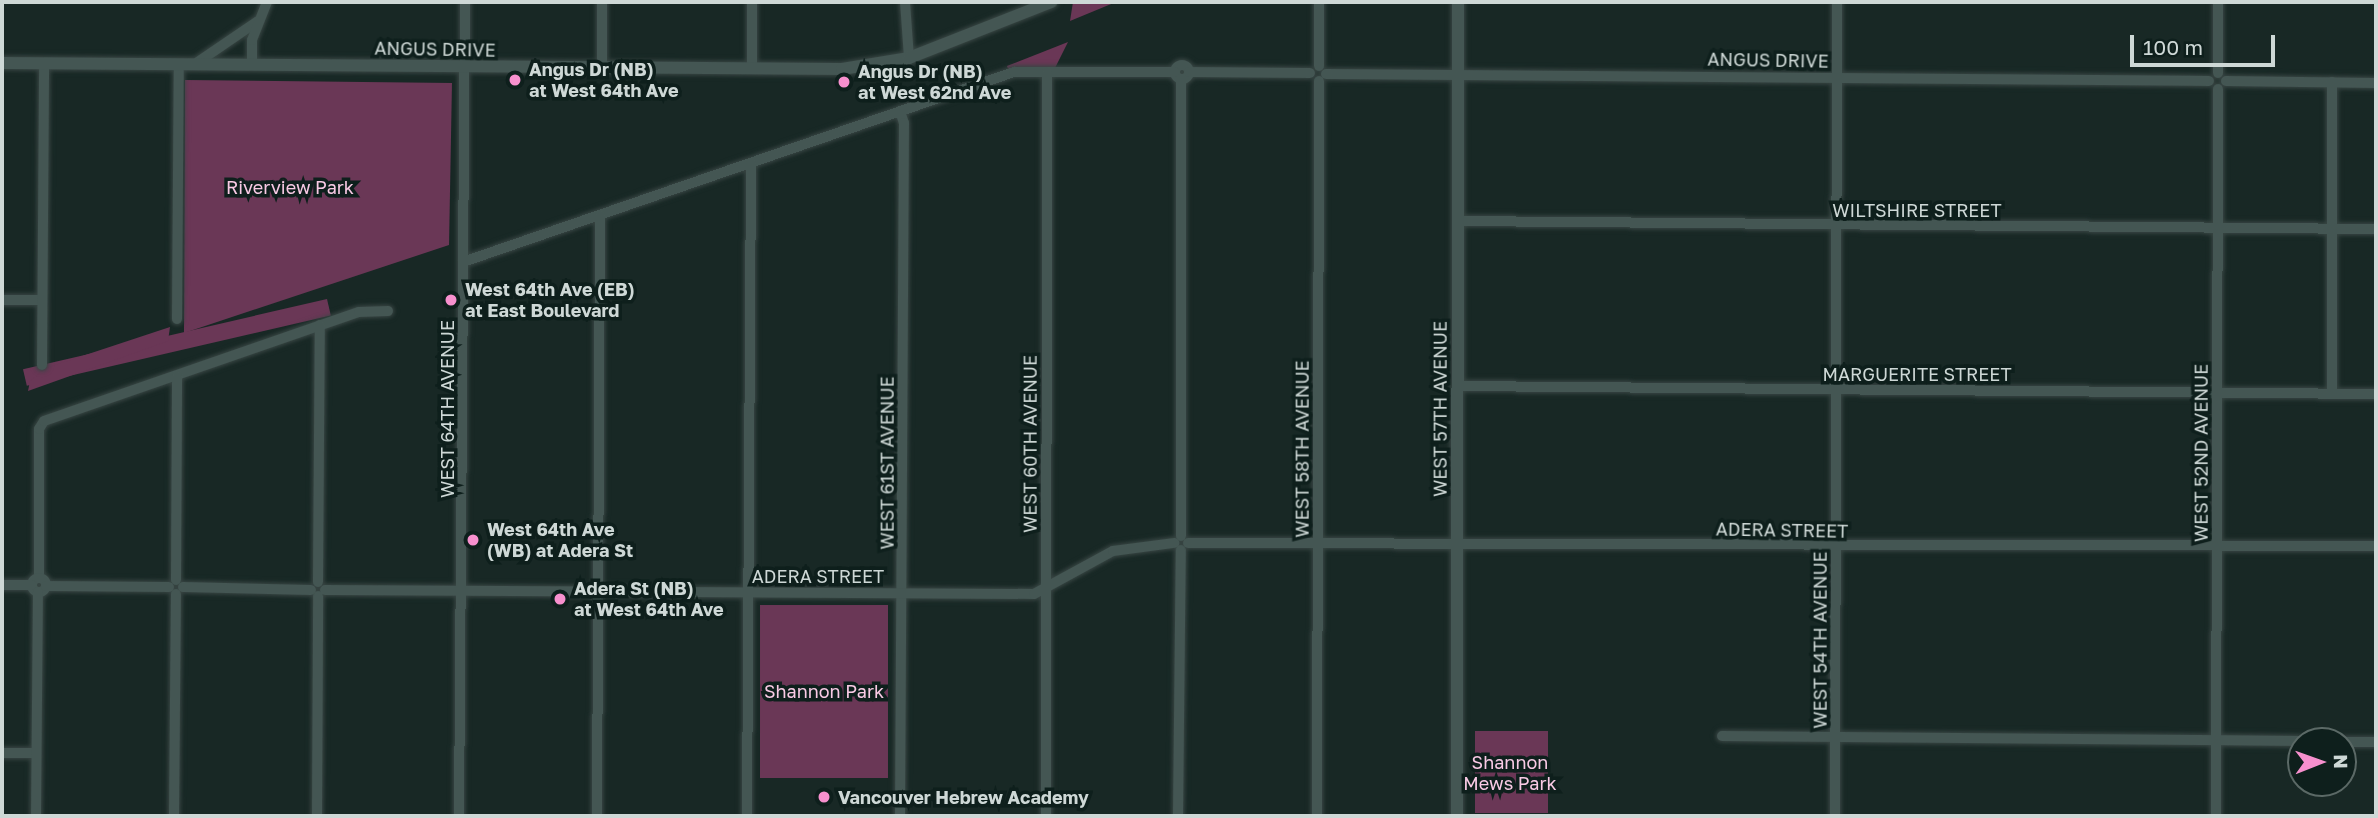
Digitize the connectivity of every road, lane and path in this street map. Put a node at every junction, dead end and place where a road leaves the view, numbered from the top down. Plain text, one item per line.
1 (267, 2) edge
2 (465, 2) edge
3 (602, 2) edge
4 (752, 2) edge
5 (905, 2) edge
6 (1051, 2) edge
7 (1319, 2) edge
8 (1458, 2) edge
9 (1837, 2) edge
10 (2218, 2) edge
11 (258, 21) junction
12 (909, 58) junction
13 (2, 63) edge
14 (44, 64) junction
15 (179, 64) junction
16 (194, 65) junction
17 (252, 65) junction
18 (465, 67) junction
19 (602, 68) junction
20 (752, 68) junction
21 (1047, 72) junction
22 (1318, 73) junction
23 (2218, 73) junction
24 (1458, 74) junction
25 (1182, 75) junction
26 (1837, 78) junction
27 (2209, 81) junction
28 (2332, 82) junction
29 (2376, 83) edge
30 (2222, 85) junction
31 (900, 111) junction
32 (751, 163) junction
33 (600, 215) junction
34 (1458, 221) junction
35 (1836, 226) junction
36 (2218, 228) junction
37 (2332, 229) junction
38 (2376, 229) edge
39 (463, 262) junction
40 (2, 300) edge
41 (42, 300) junction
42 (388, 312) dead end
43 (177, 319) dead end
44 (320, 325) junction
45 (42, 365) dead end
46 (177, 376) junction
47 (1458, 386) junction
48 (1837, 389) junction
49 (2217, 392) junction
50 (2332, 394) junction
51 (2376, 394) edge
52 (1458, 542) junction
53 (1181, 543) junction
54 (1318, 543) junction
55 (1836, 546) junction
56 (2376, 546) edge
57 (2217, 547) junction
58 (2, 585) edge
59 (39, 585) junction
60 (176, 587) junction
61 (1046, 587) junction
62 (318, 590) junction
63 (449, 590) junction
64 (461, 590) junction
65 (599, 591) junction
66 (749, 591) junction
67 (901, 593) junction
68 (461, 602) junction
69 (1722, 736) dead end
70 (1835, 737) junction
71 (2216, 741) junction
72 (2287, 741) edge
73 (2357, 742) edge
74 (2376, 742) edge
75 (2, 753) edge
76 (36, 753) junction
77 (36, 816) edge
78 (174, 816) edge
79 (317, 816) edge
80 (459, 816) edge
81 (597, 816) edge
82 (747, 816) edge
83 (900, 816) edge
84 (1046, 816) edge
85 (1178, 816) edge
86 (1317, 816) edge
87 (1457, 816) edge
88 (1835, 816) edge
89 (2216, 816) edge

1 - 11 street
2 - 18 street, WEST 64TH AVENUE
3 - 19 street
4 - 20 street
5 - 12 street
6 - 12 street, ANGUS DRIVE
7 - 22 street, WEST 58TH AVENUE
8 - 24 street, WEST 57TH AVENUE
9 - 26 street, WEST 54TH AVENUE
10 - 23 street
11 - 16 street
11 - 17 street
12 - 20 street, ANGUS DRIVE
13 - 14 street, ANGUS DRIVE
14 - 15 street, ANGUS DRIVE
14 - 41 street
15 - 16 street, ANGUS DRIVE
15 - 43 street
16 - 17 street, ANGUS DRIVE
17 - 18 street, ANGUS DRIVE
18 - 19 street, ANGUS DRIVE
18 - 39 street, WEST 64TH AVENUE
19 - 20 street, ANGUS DRIVE
21 - 25 street, ANGUS DRIVE
21 - 31 street, ANGUS DRIVE
21 - 61 street, WEST 60TH AVENUE
22 - 24 street, ANGUS DRIVE
22 - 25 street, ANGUS DRIVE
22 - 54 street, WEST 58TH AVENUE
23 - 27 street
23 - 30 street
24 - 26 street, ANGUS DRIVE
24 - 34 street, WEST 57TH AVENUE
25 - 53 street
26 - 27 street, ANGUS DRIVE
26 - 35 street, WEST 54TH AVENUE
27 - 30 street
28 - 29 street
28 - 30 street
28 - 37 street
30 - 36 street, WEST 52ND AVENUE
31 - 32 street, ANGUS DRIVE
31 - 67 street, WEST 61ST AVENUE
32 - 33 street, ANGUS DRIVE
32 - 66 street
33 - 39 street, ANGUS DRIVE
33 - 65 street
34 - 35 street, WILTSHIRE STREET
34 - 47 street, WEST 57TH AVENUE
35 - 36 street, WILTSHIRE STREET
35 - 48 street, WEST 54TH AVENUE
36 - 37 street, WILTSHIRE STREET
36 - 49 street, WEST 52ND AVENUE
37 - 38 street, WILTSHIRE STREET
37 - 50 street
39 - 64 street, WEST 64TH AVENUE
40 - 41 street
41 - 45 street
42 - 44 street
44 - 46 street
44 - 62 street
46 - 59 street
46 - 60 street
47 - 48 street, MARGUERITE STREET
47 - 52 street, WEST 57TH AVENUE
48 - 49 street, MARGUERITE STREET
48 - 55 street, WEST 54TH AVENUE
49 - 50 street, MARGUERITE STREET
49 - 57 street, WEST 52ND AVENUE
50 - 51 street, MARGUERITE STREET
52 - 54 street, ADERA STREET
52 - 55 street, ADERA STREET
52 - 87 street, WEST 57TH AVENUE
53 - 54 street, ADERA STREET
53 - 61 street, ADERA STREET
53 - 85 street
54 - 86 street, WEST 58TH AVENUE
55 - 57 street, ADERA STREET
55 - 70 street, WEST 54TH AVENUE
56 - 57 street, ADERA STREET
57 - 71 street, WEST 52ND AVENUE
58 - 59 street, ADERA STREET
59 - 60 street, ADERA STREET
59 - 76 street
60 - 62 street, ADERA STREET
60 - 78 street
61 - 67 street, ADERA STREET
61 - 84 street, WEST 60TH AVENUE
62 - 63 street, ADERA STREET
62 - 79 street
63 - 64 street, ADERA STREET
63 - 68 street
64 - 65 street, ADERA STREET
64 - 68 street, WEST 64TH AVENUE
65 - 66 street, ADERA STREET
65 - 81 street
66 - 67 street, ADERA STREET
66 - 82 street
67 - 83 street, WEST 61ST AVENUE
68 - 80 street, WEST 64TH AVENUE
69 - 70 street
70 - 71 street
70 - 88 street, WEST 54TH AVENUE
71 - 72 street
71 - 89 street, WEST 52ND AVENUE
73 - 74 street
75 - 76 street
76 - 77 street

